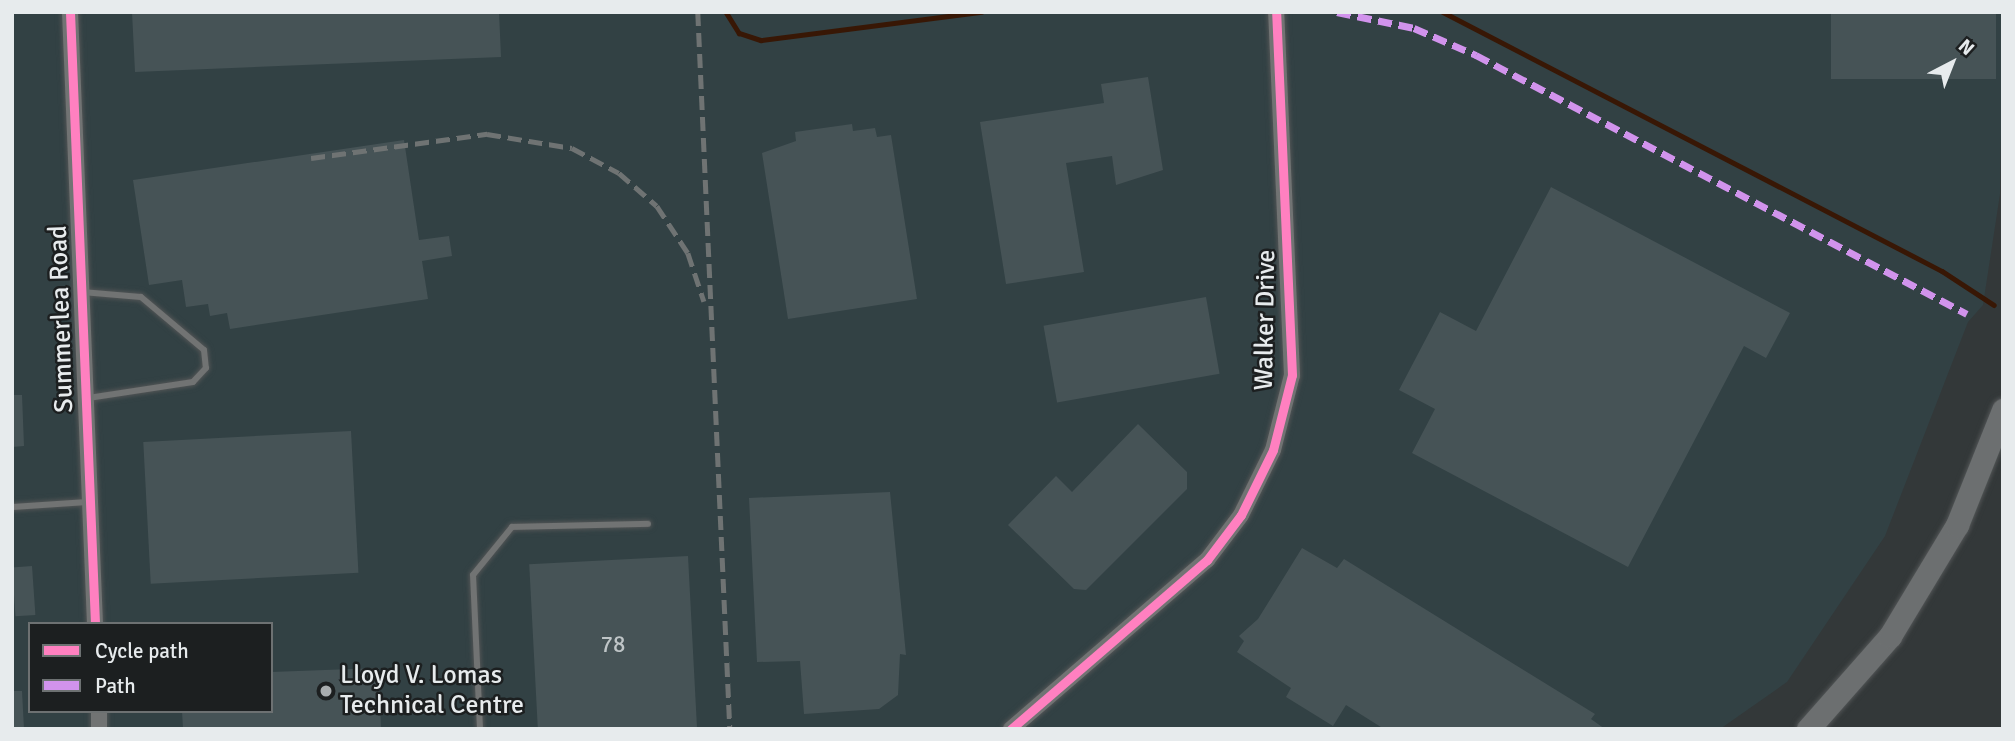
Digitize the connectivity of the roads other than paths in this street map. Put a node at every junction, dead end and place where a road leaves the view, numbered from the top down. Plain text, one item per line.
1 (70, 12) edge
2 (1276, 12) edge
3 (82, 292) junction
4 (86, 398) junction
5 (2003, 410) edge
6 (90, 502) junction
7 (12, 507) edge
8 (648, 524) dead end
9 (95, 622) edge
10 (480, 729) edge
11 (1011, 729) edge
12 (1808, 729) edge

1 - 3 street, Summerlea Road
2 - 11 street, Walker Drive
3 - 4 street, Summerlea Road
3 - 4 lane
4 - 6 street, Summerlea Road
5 - 12 highway
6 - 7 lane
6 - 9 street, Summerlea Road
8 - 10 lane

